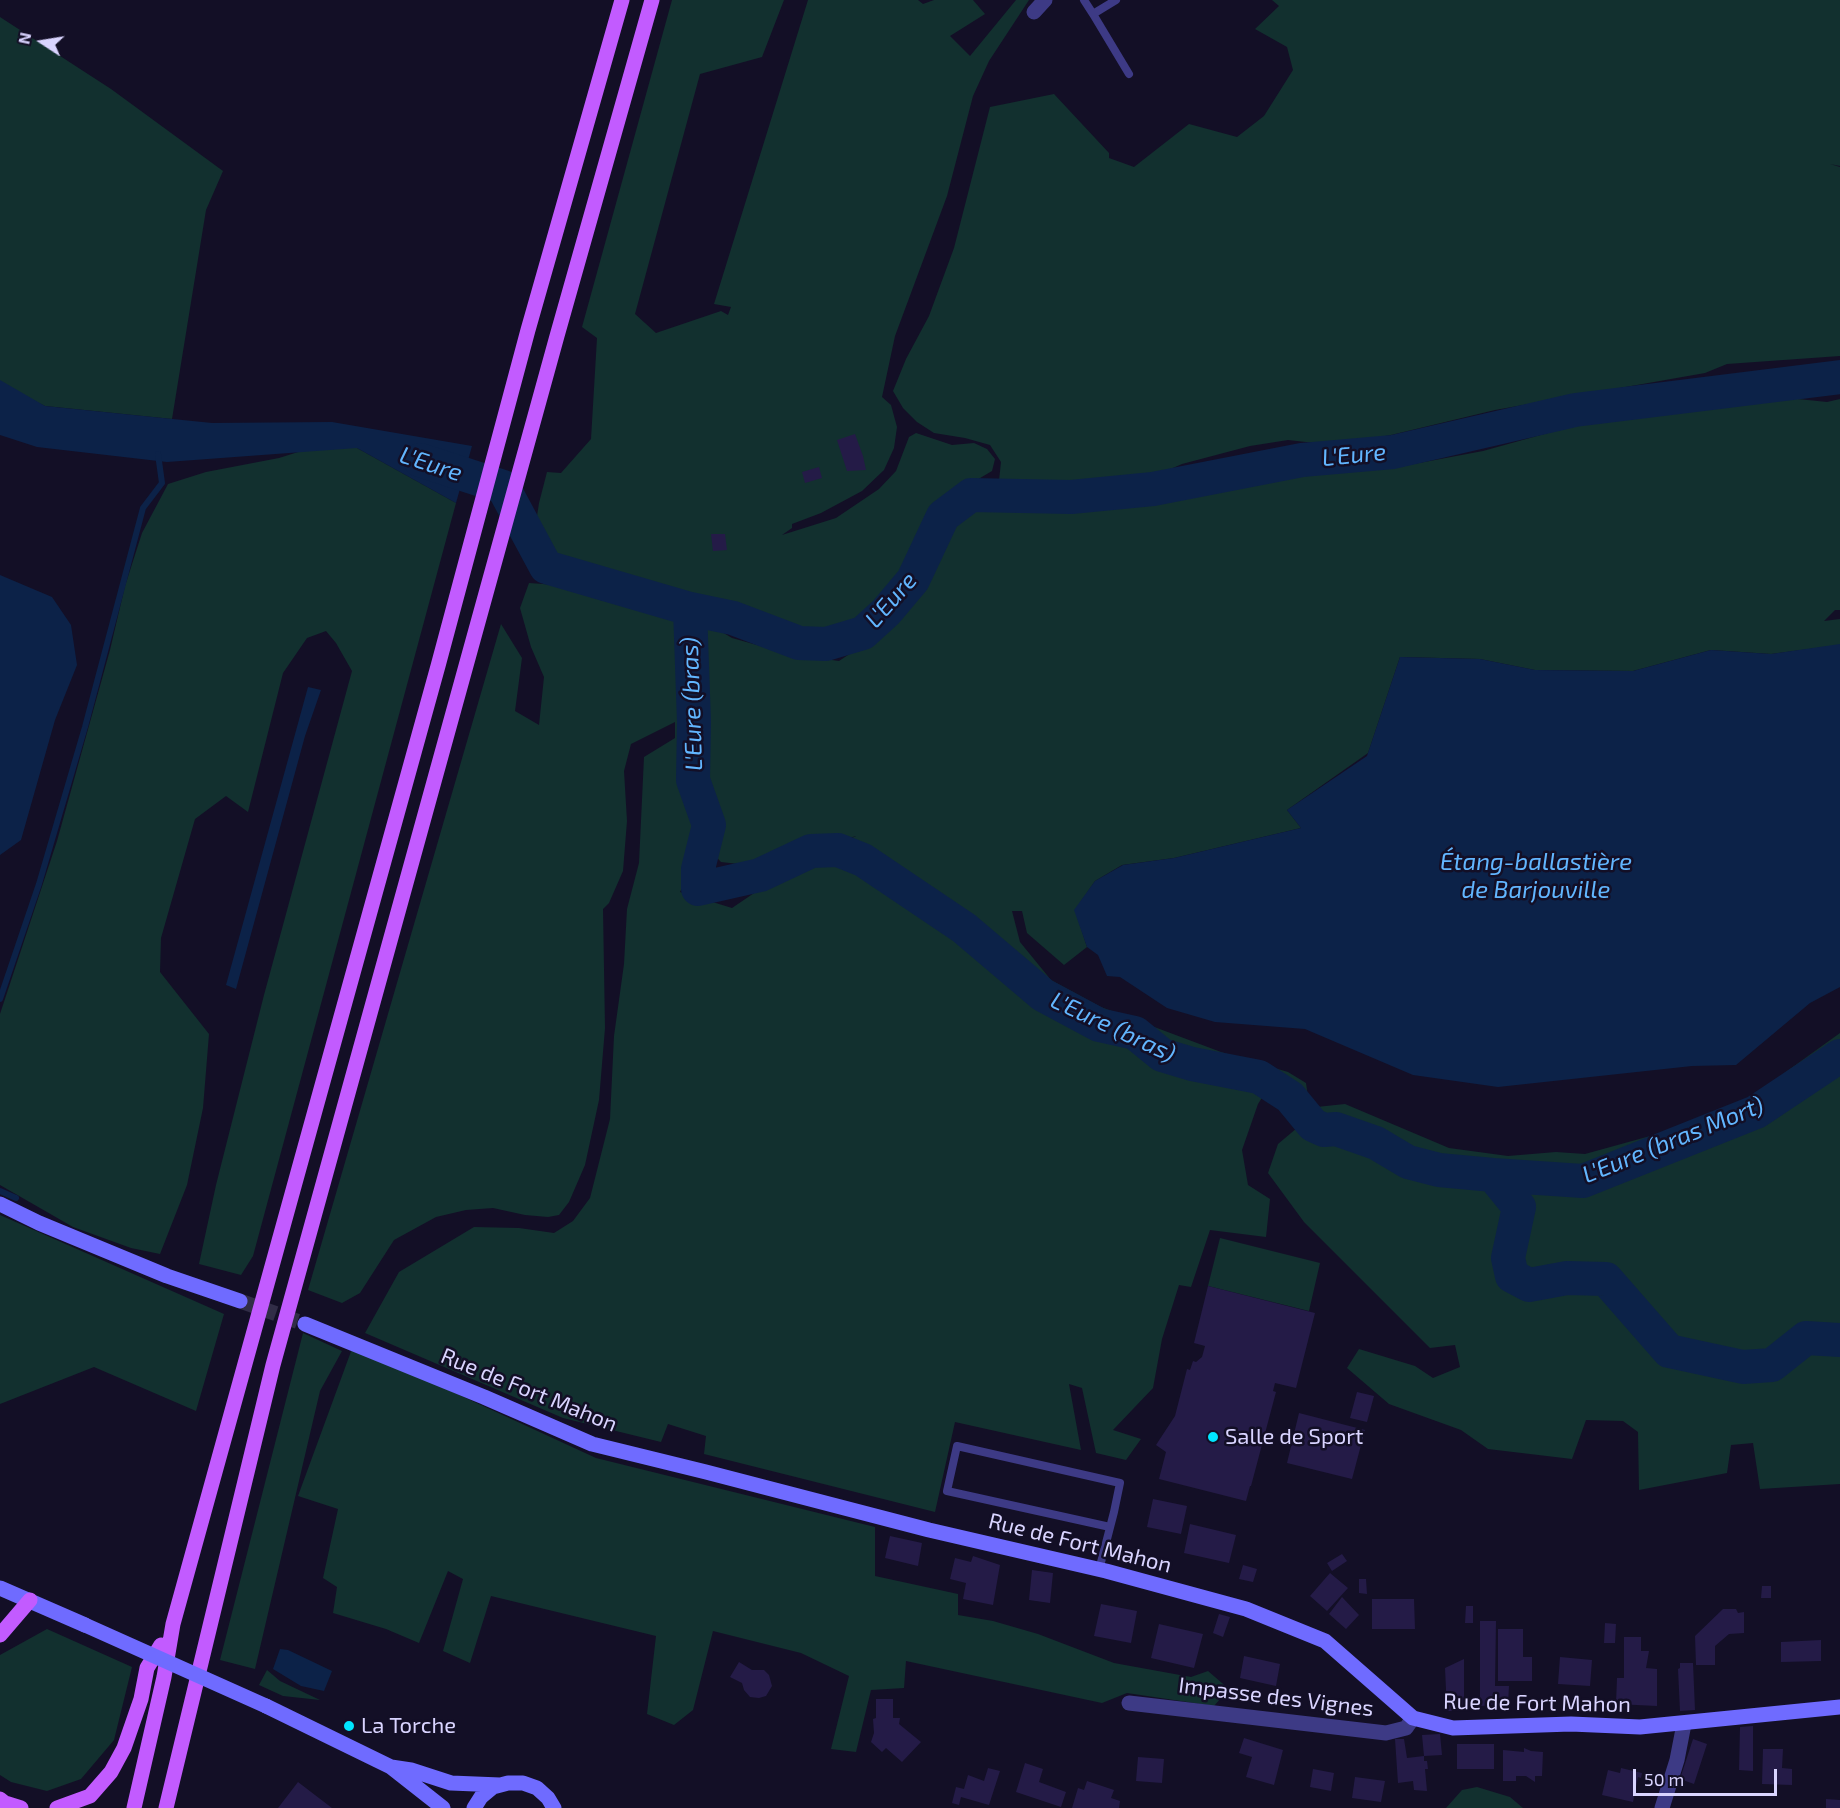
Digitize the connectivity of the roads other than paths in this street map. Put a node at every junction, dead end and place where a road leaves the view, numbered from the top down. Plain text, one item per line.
1 (622, 0) edge
2 (652, 0) edge
3 (1045, 0) edge
4 (1084, 0) edge
5 (1116, 0) edge
6 (1034, 12) dead end
7 (1093, 14) junction
8 (1129, 74) dead end
9 (0, 1204) edge
10 (240, 1301) tunnel mouth
11 (305, 1324) tunnel mouth
12 (1110, 1527) junction
13 (1099, 1570) junction
14 (0, 1588) edge
15 (30, 1600) junction
16 (173, 1624) junction
17 (0, 1635) edge
18 (1129, 1703) dead end
19 (1840, 1707) edge
20 (1413, 1718) junction
21 (1684, 1724) junction
22 (391, 1767) junction
23 (500, 1785) junction
24 (0, 1800) edge
25 (21, 1808) edge
26 (57, 1808) edge
27 (134, 1808) edge
28 (166, 1808) edge
29 (443, 1808) edge
30 (474, 1808) edge
31 (554, 1808) edge
32 (1662, 1808) edge

1 - 16 main road
2 - 28 main road
3 - 6 street
4 - 7 lane
5 - 7 lane
7 - 8 lane
9 - 10 street
11 - 13 street, Rue de Fort Mahon
12 - 12 lane
12 - 13 lane
13 - 20 street, Rue de Fort Mahon
14 - 15 street
15 - 17 main road
15 - 22 street, bridge
16 - 26 main road
16 - 27 main road
18 - 20 street, Impasse des Vignes
19 - 21 street, Rue de Fort Mahon
20 - 21 street, Rue de Fort Mahon
21 - 32 street
22 - 23 street
22 - 29 street
23 - 30 street
23 - 31 street
24 - 25 main road

